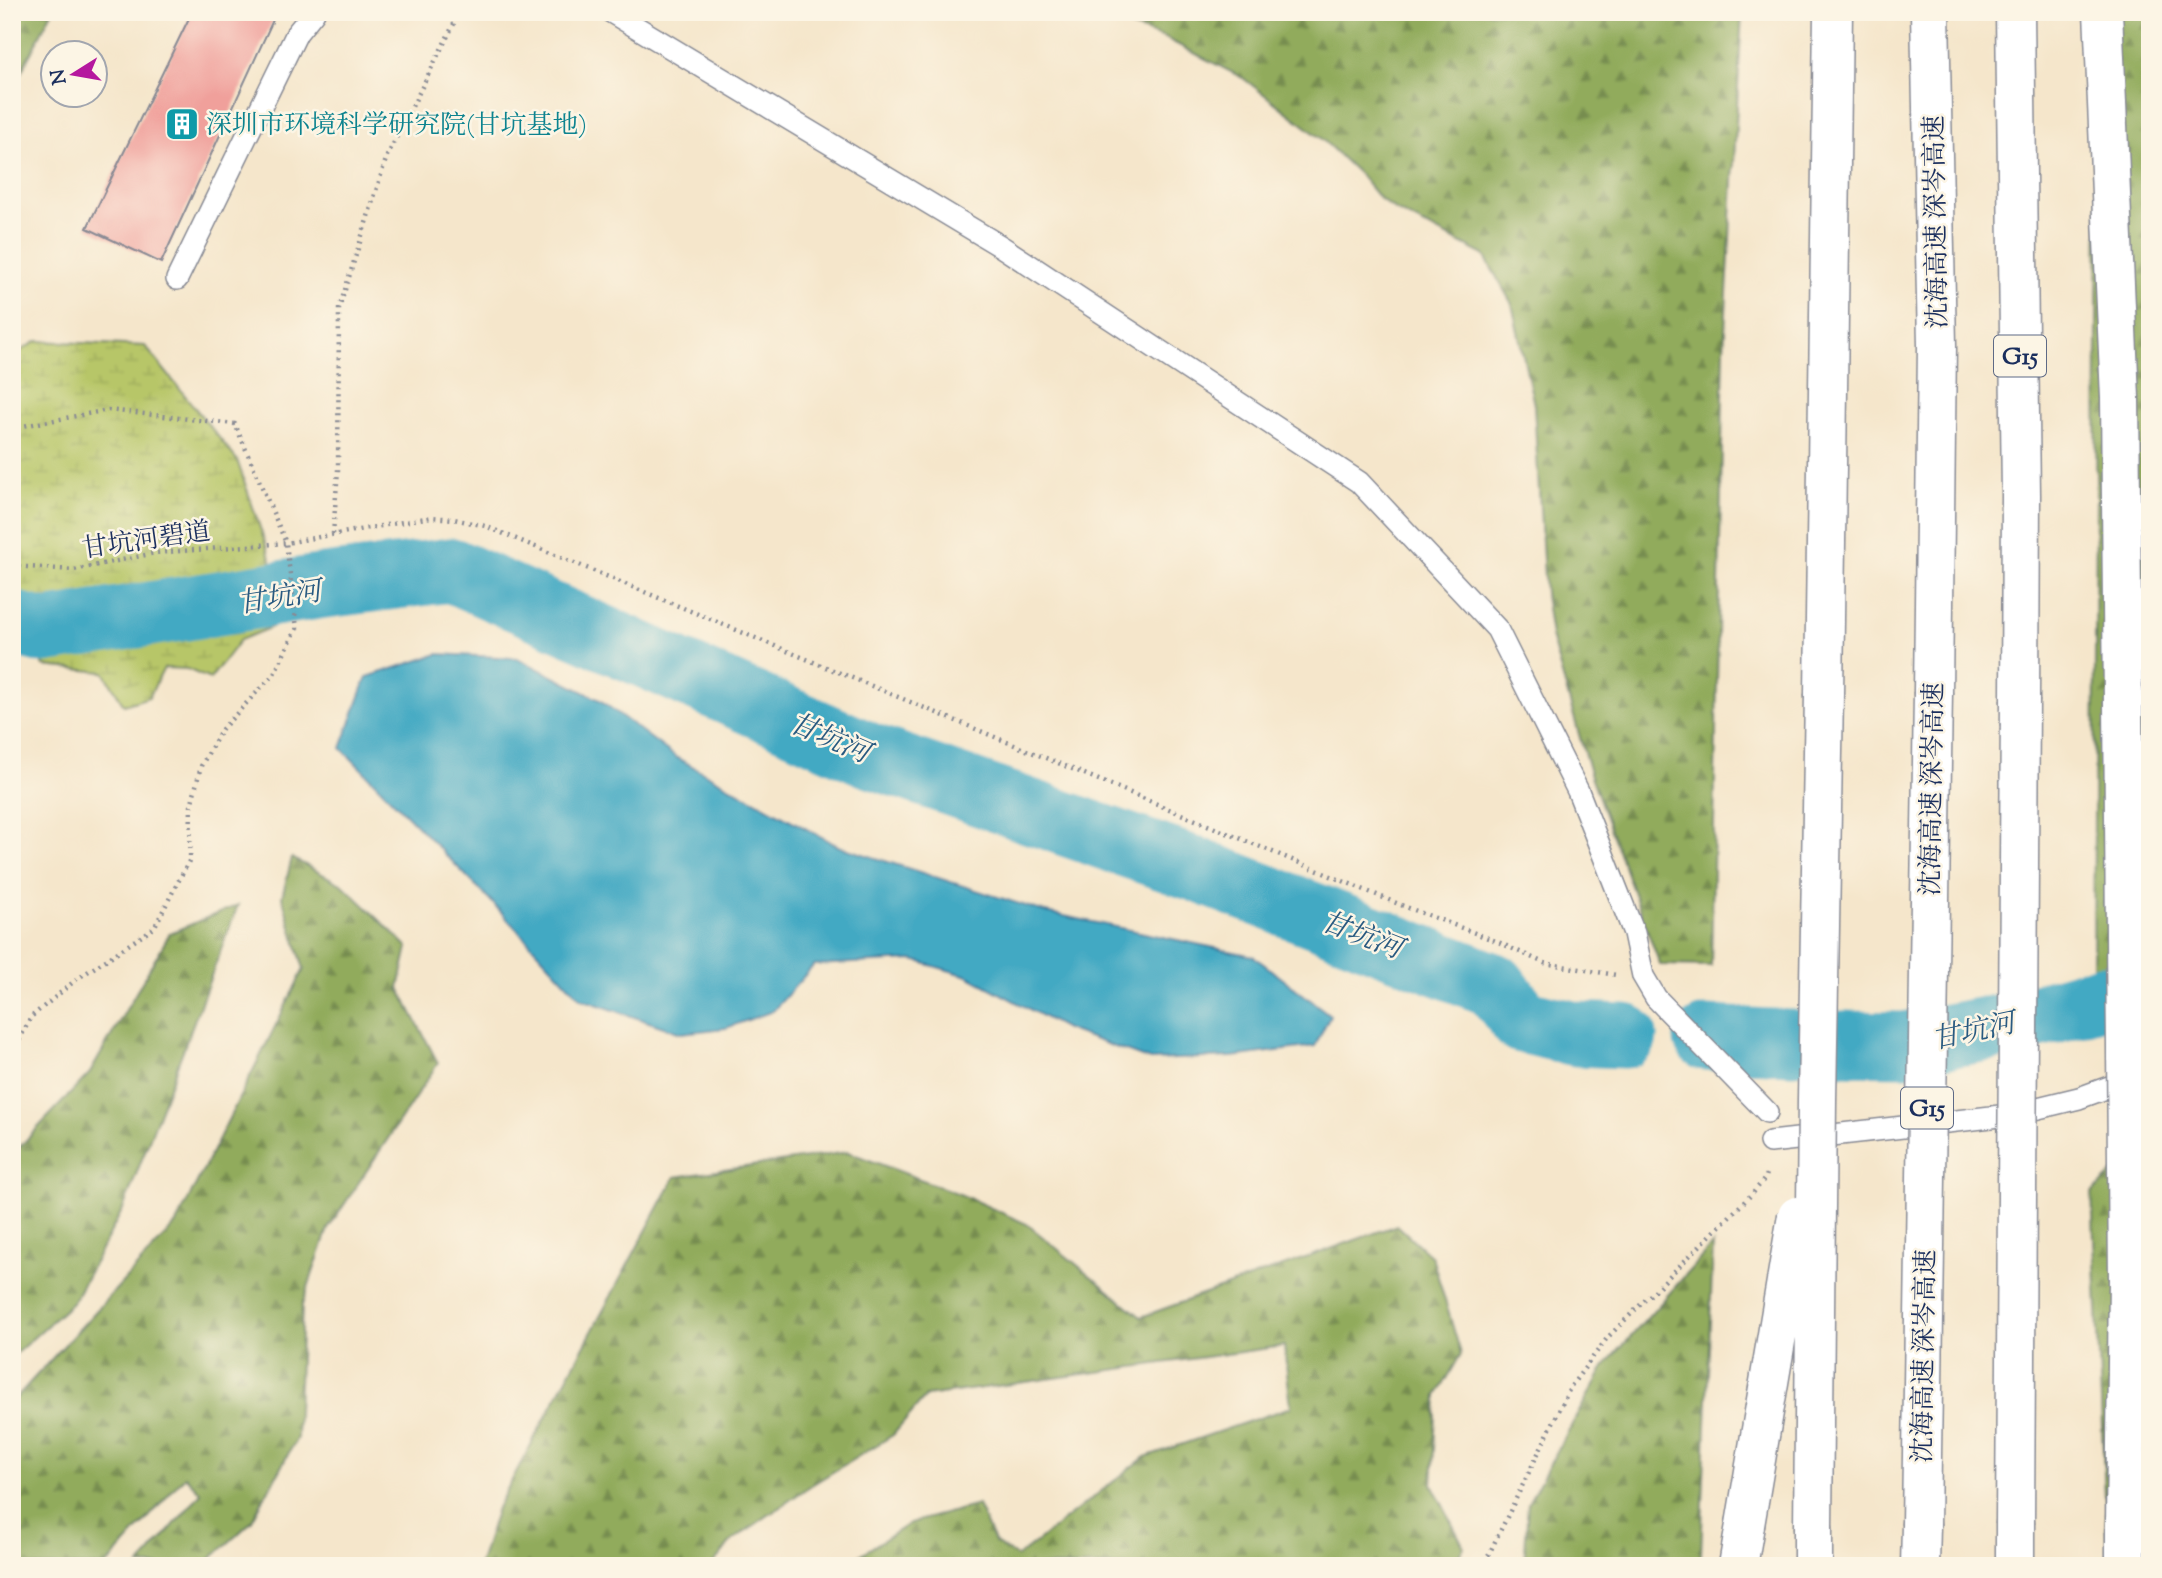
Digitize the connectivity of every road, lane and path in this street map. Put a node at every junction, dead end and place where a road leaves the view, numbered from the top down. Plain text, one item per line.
1 (314, 12) edge
2 (460, 12) edge
3 (611, 12) edge
4 (1833, 12) edge
5 (1930, 12) edge
6 (2015, 12) edge
7 (2103, 12) edge
8 (177, 278) dead end
9 (12, 422) edge
10 (333, 534) junction
11 (286, 543) junction
12 (12, 566) edge
13 (1643, 975) junction
14 (12, 1055) edge
15 (2150, 1072) edge
16 (1817, 1100) junction
17 (1767, 1112) dead end
18 (1770, 1142) dead end
19 (1813, 1547) edge
20 (1738, 1566) edge
21 (1920, 1566) edge
22 (2015, 1566) edge
23 (2125, 1566) edge

1 - 8 lane
2 - 10 path
3 - 13 lane
4 - 16 highway, bridge
5 - 21 highway, 沈海高速 深岑高速 / G15, bridge
6 - 22 highway, G15, bridge
7 - 23 highway, bridge
9 - 11 path
10 - 11 path, 甘坑河碧道
10 - 13 path, 甘坑河碧道
11 - 12 path, 甘坑河碧道
11 - 14 path
13 - 17 lane
15 - 18 lane
16 - 19 highway, bridge
16 - 20 highway, bridge

